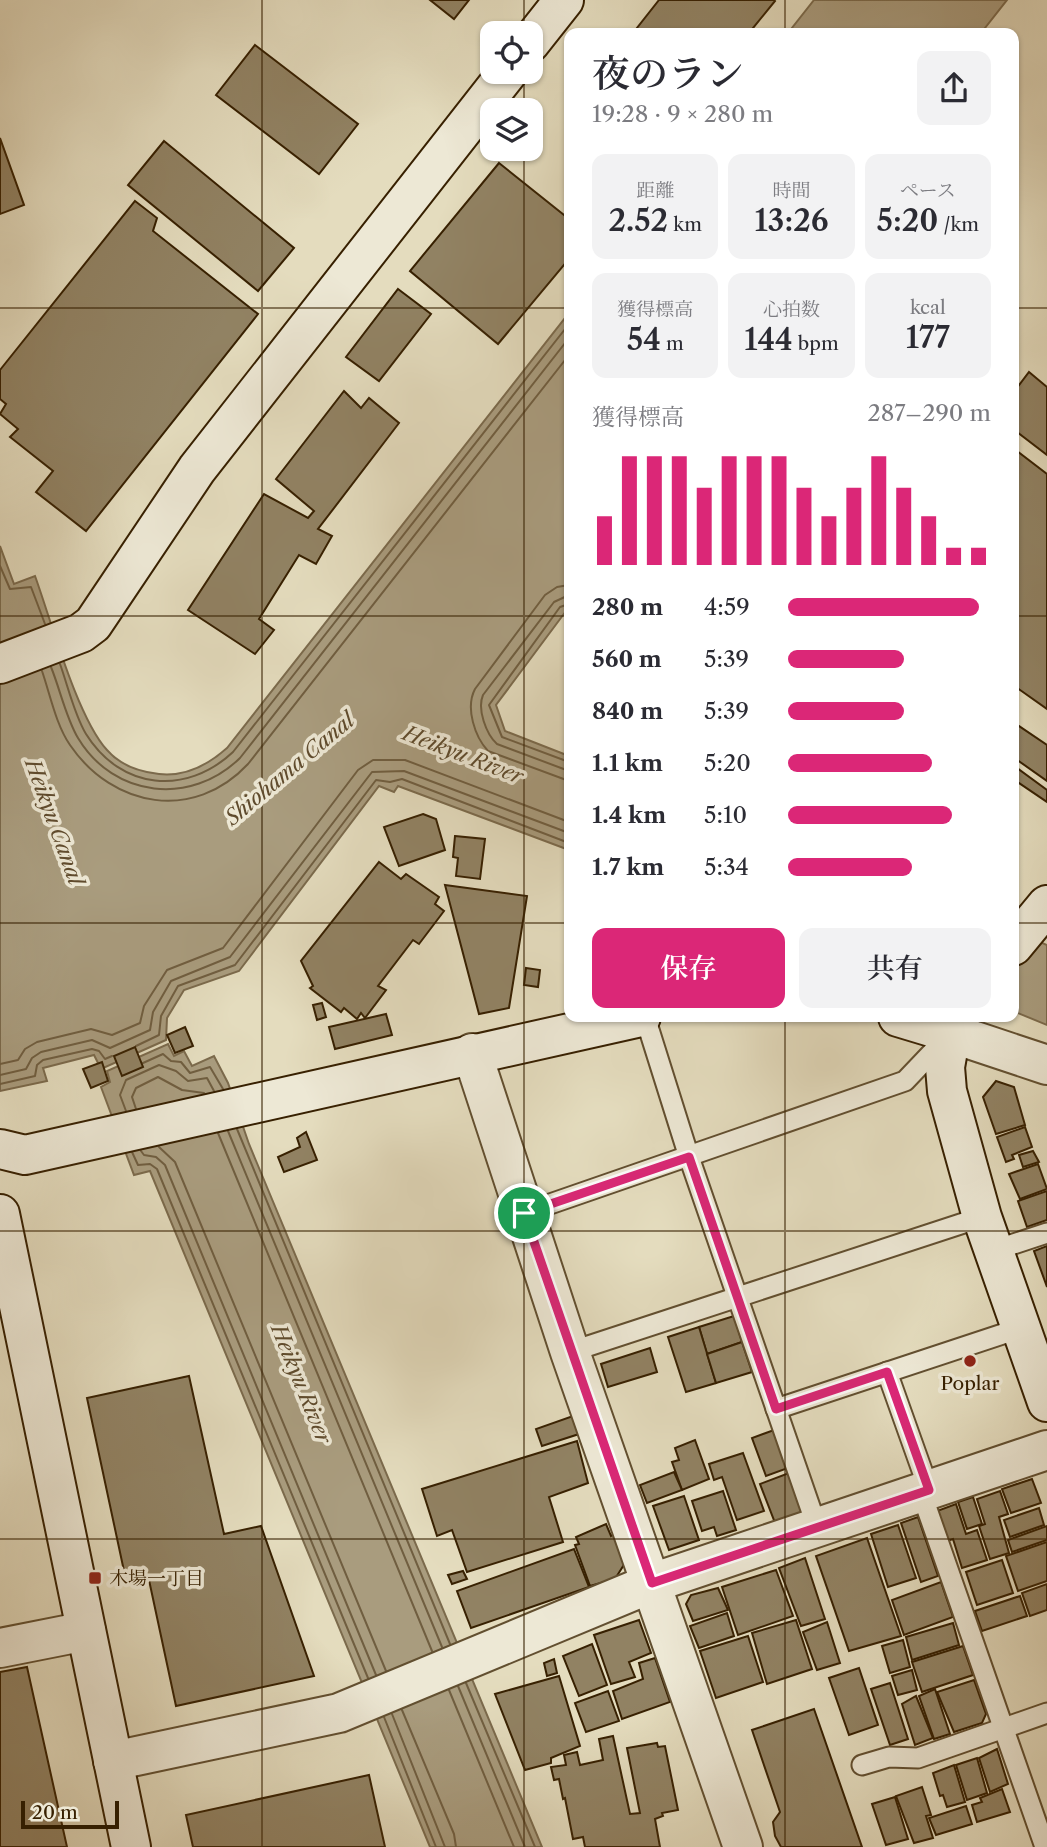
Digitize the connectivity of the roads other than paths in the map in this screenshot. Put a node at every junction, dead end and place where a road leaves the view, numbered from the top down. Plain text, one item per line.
1 (564, 0) edge
2 (543, 27) edge
3 (499, 84) edge
4 (0, 664) edge
5 (619, 1022) edge
6 (645, 1022) edge
7 (934, 1022) edge
8 (955, 1025) edge
9 (472, 1053) junction
10 (1047, 1065) edge
11 (0, 1149) edge
12 (689, 1157) junction
13 (524, 1213) junction
14 (0, 1214) edge
15 (988, 1233) junction
16 (1047, 1233) edge
17 (738, 1297) junction
18 (1021, 1328) junction
19 (570, 1352) junction
20 (887, 1372) junction
21 (1047, 1402) edge
22 (776, 1409) junction
23 (1047, 1450) edge
24 (925, 1491) junction
25 (817, 1527) junction
26 (652, 1583) junction
27 (86, 1631) junction
28 (0, 1648) edge
29 (1047, 1713) edge
30 (1003, 1728) junction
31 (113, 1761) junction
32 (862, 1765) dead end
33 (131, 1847) edge
34 (743, 1847) edge
35 (1045, 1847) edge

1 - 2 street
3 - 4 street
5 - 9 street
6 - 12 lane
7 - 8 street
8 - 10 street
8 - 12 lane
8 - 15 street
9 - 11 street
9 - 13 street
12 - 13 lane
12 - 17 lane
13 - 19 street
14 - 27 street
15 - 16 lane
15 - 17 lane
15 - 18 street
17 - 19 lane
17 - 22 lane
18 - 20 lane
18 - 21 street
19 - 26 street
20 - 22 lane
20 - 24 lane
22 - 25 lane
23 - 24 street
24 - 25 street
24 - 30 lane
25 - 26 street
26 - 31 street
26 - 34 street
27 - 28 street
27 - 31 street
29 - 30 lane
30 - 32 lane
30 - 35 lane
31 - 33 street

